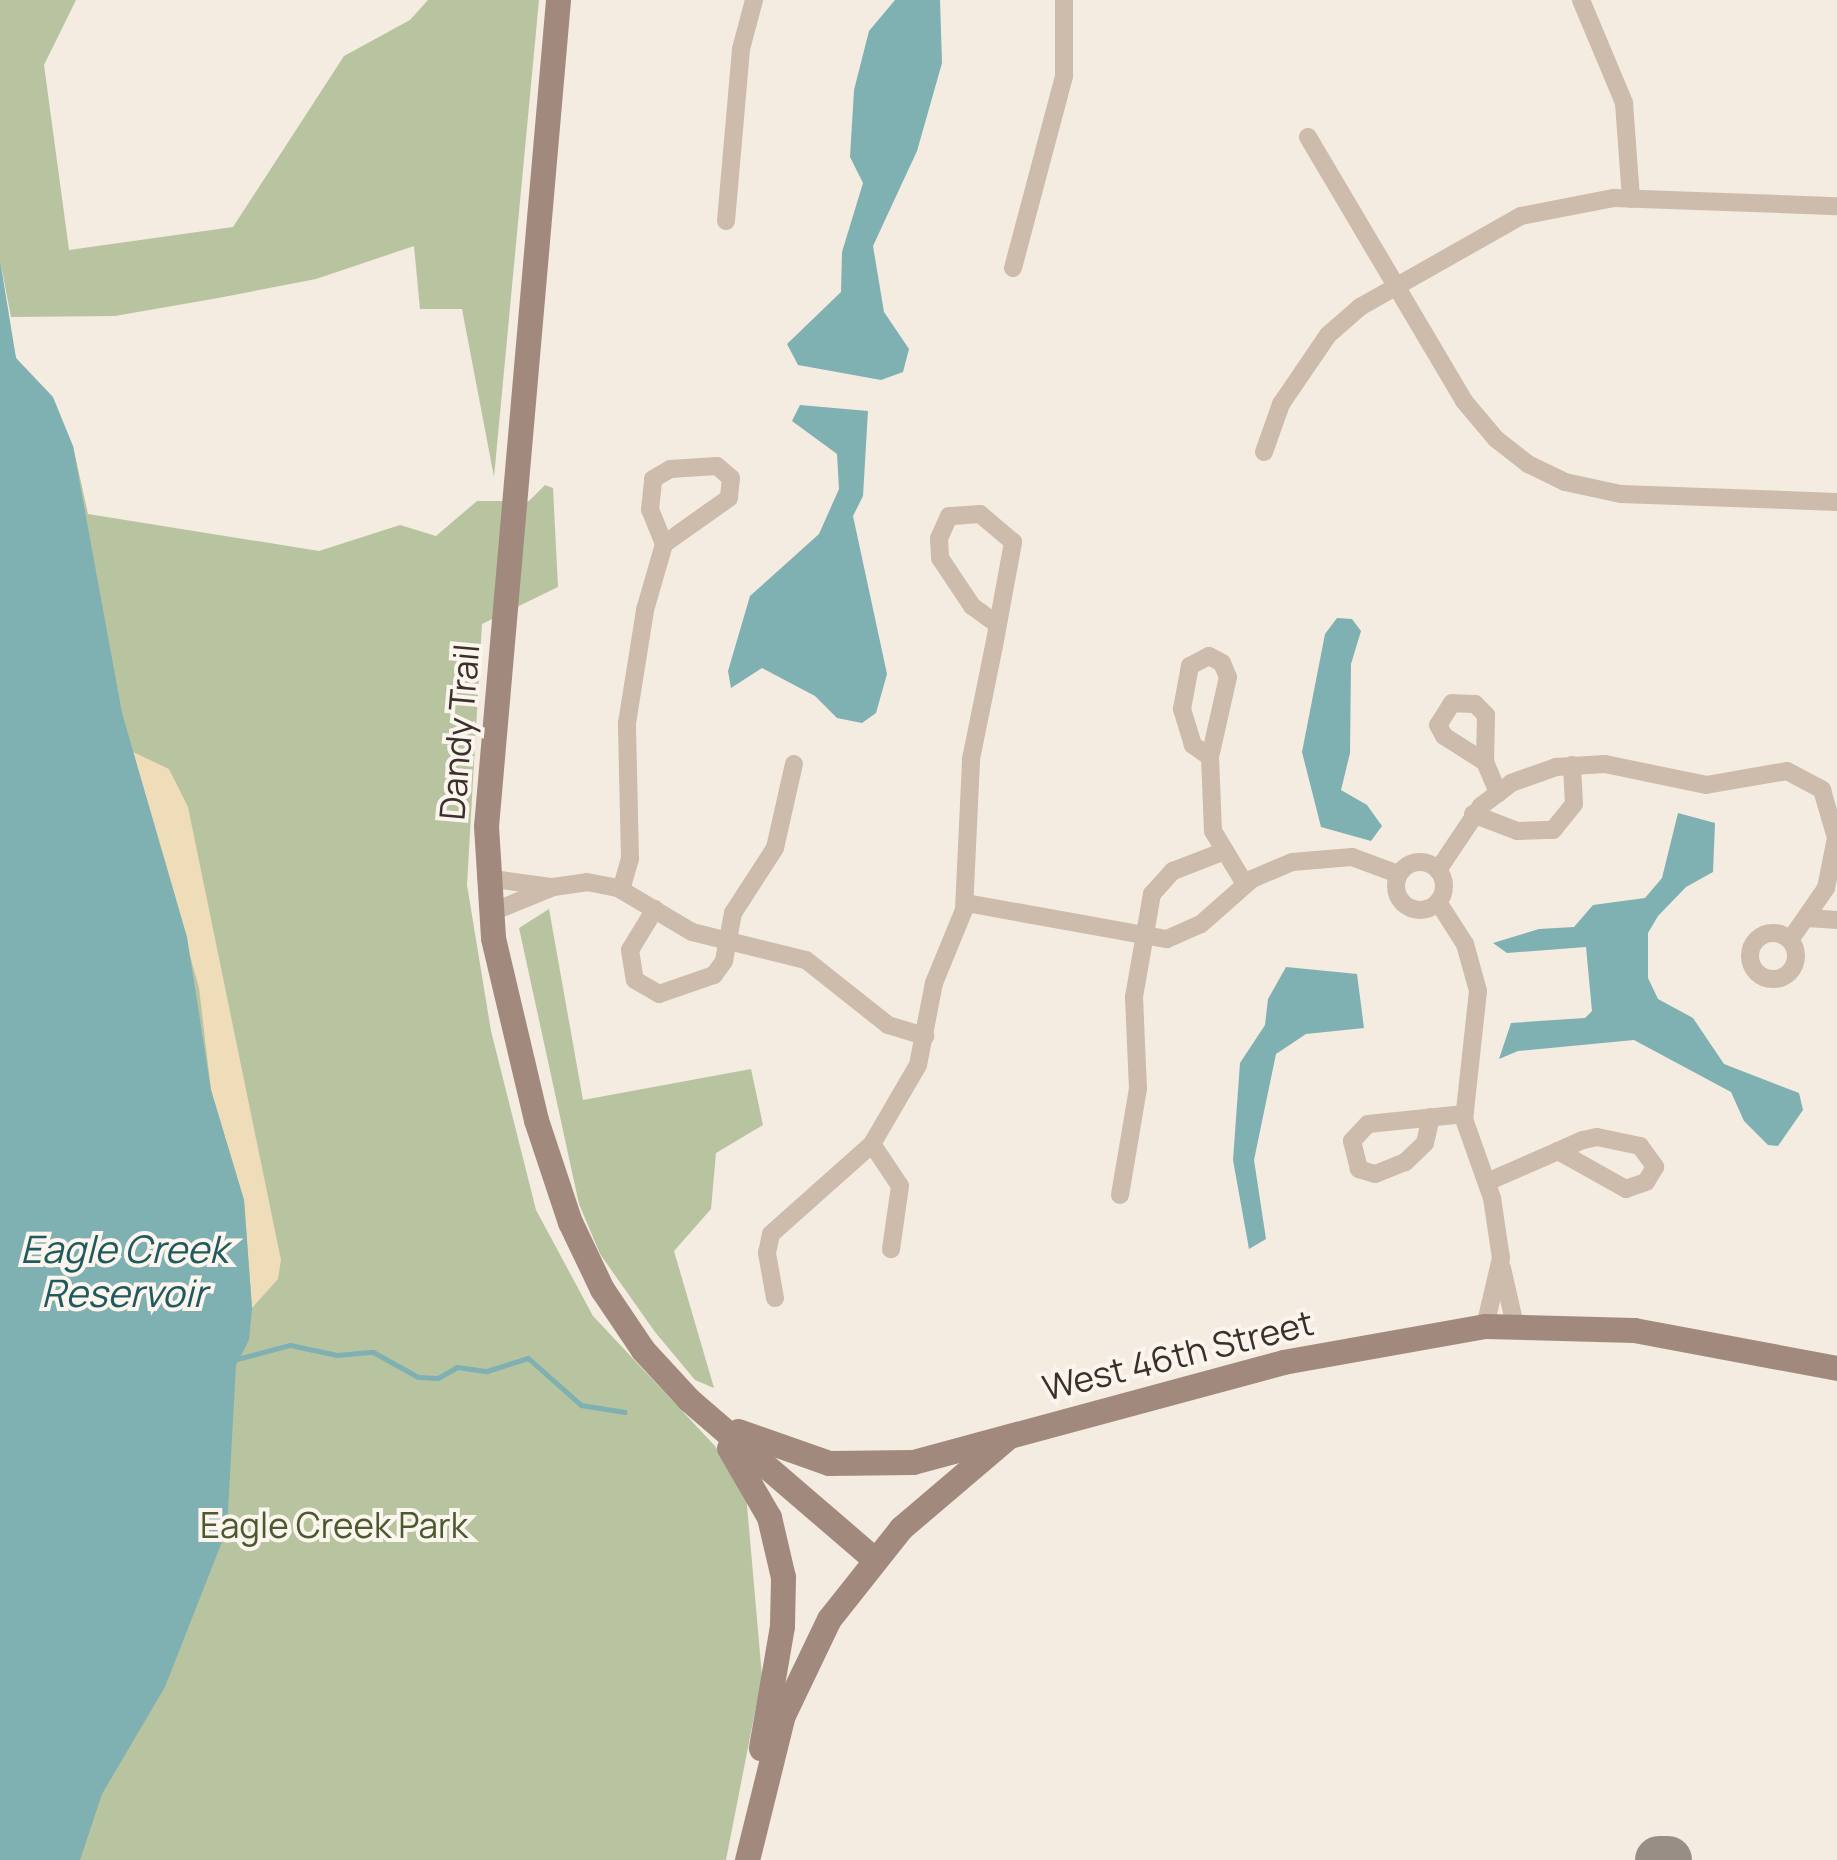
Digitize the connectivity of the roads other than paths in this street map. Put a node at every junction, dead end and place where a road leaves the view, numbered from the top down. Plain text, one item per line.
1 (558, 0) edge
2 (754, 0) edge
3 (1064, 0) edge
4 (1581, 0) edge
5 (1308, 137) dead end
6 (1631, 199) junction
7 (1837, 206) edge
8 (726, 221) dead end
9 (1013, 268) dead end
10 (1396, 285) junction
11 (1264, 452) dead end
12 (1837, 502) edge
13 (664, 544) junction
14 (998, 624) junction
15 (1210, 756) junction
16 (1485, 762) dead end
17 (794, 764) dead end
18 (1572, 765) junction
19 (1498, 793) junction
20 (1474, 814) junction
21 (1837, 839) edge
22 (1222, 852) junction
23 (1438, 870) junction
24 (1398, 874) junction
25 (486, 878) junction
26 (1245, 884) junction
27 (552, 888) junction
28 (621, 890) junction
29 (1438, 902) junction
30 (966, 903) junction
31 (655, 908) junction
32 (490, 914) junction
33 (1808, 918) junction
34 (1837, 920) edge
35 (1144, 936) junction
36 (1790, 940) dead end
37 (727, 944) junction
38 (926, 1036) junction
39 (1464, 1114) junction
40 (1431, 1117) junction
41 (872, 1144) junction
42 (1558, 1151) junction
43 (1486, 1182) junction
44 (1120, 1195) dead end
45 (892, 1249) dead end
46 (1502, 1268) junction
47 (775, 1298) dead end
48 (1486, 1326) junction
49 (1514, 1326) junction
50 (1837, 1368) edge
51 (706, 1415) junction
52 (1012, 1434) junction
53 (873, 1558) junction
54 (754, 1823) junction
55 (747, 1860) edge

1 - 25 street, Dandy Trail
2 - 8 street
3 - 9 street
4 - 6 street
5 - 10 street
6 - 7 street
6 - 10 street
10 - 11 street
10 - 12 street
13 - 13 street
13 - 28 street
14 - 14 street
14 - 30 street
15 - 15 street
15 - 22 street
16 - 19 street
17 - 37 street
18 - 19 street
18 - 20 street
18 - 21 street
19 - 20 street
20 - 23 street
21 - 33 street
22 - 26 street
22 - 35 street
23 - 24 street
23 - 29 street
24 - 26 street
24 - 29 street
25 - 27 street
25 - 32 street, Dandy Trail
26 - 35 street
27 - 28 street
27 - 32 street
28 - 31 street
29 - 39 street
30 - 35 street
30 - 38 street
31 - 37 street
31 - 37 street
32 - 51 street, Dandy Trail
33 - 34 street
33 - 36 street
35 - 44 street
37 - 38 street
38 - 41 street
39 - 40 street
39 - 43 street
40 - 40 street
41 - 45 street
41 - 47 street
42 - 42 street
42 - 43 street
43 - 46 street
46 - 48 street
46 - 49 street
48 - 49 street, West 46th Street
48 - 52 street, West 46th Street
49 - 50 street, West 46th Street
51 - 52 street
51 - 53 street
51 - 54 street
52 - 53 street, West 46th Street
53 - 54 street, West 46th Street
54 - 55 street

